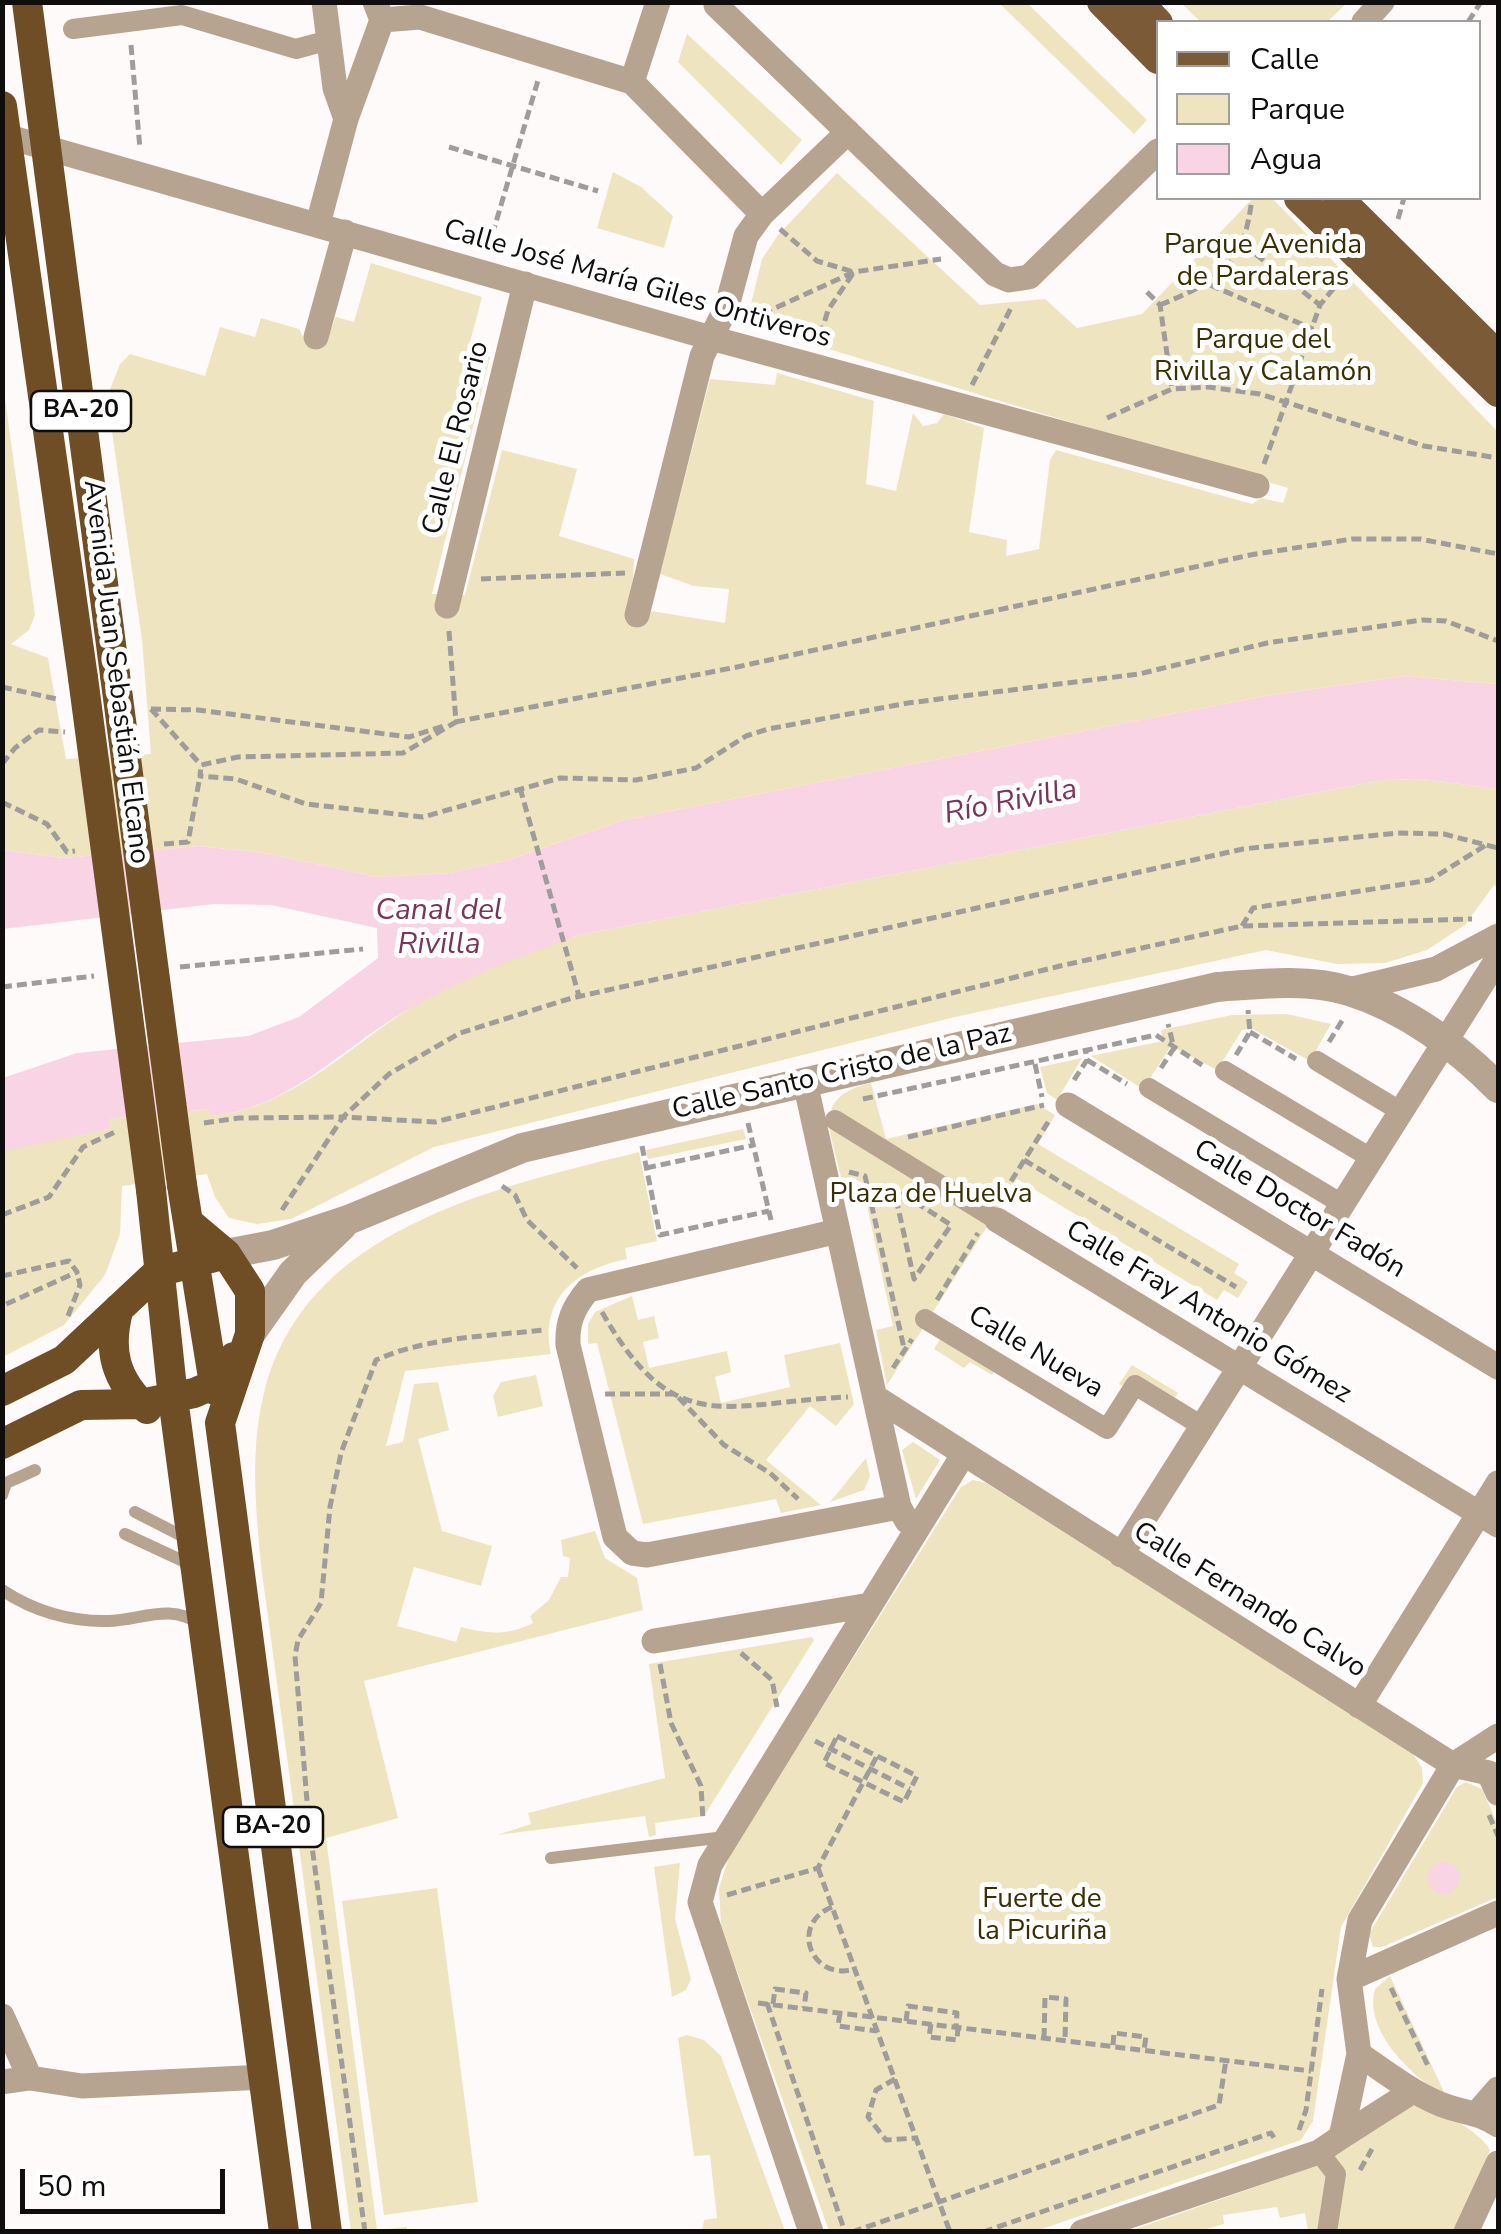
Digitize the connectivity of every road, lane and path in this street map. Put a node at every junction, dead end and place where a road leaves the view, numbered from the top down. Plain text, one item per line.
1 (27, 2) edge
2 (324, 2) edge
3 (658, 2) edge
4 (1102, 2) edge
5 (1138, 2) edge
6 (716, 5) edge
7 (378, 11) edge
8 (1156, 21) edge
9 (129, 22) junction
10 (73, 29) dead end
11 (329, 40) junction
12 (545, 55) junction
13 (1156, 57) edge
14 (632, 82) junction
15 (346, 119) junction
16 (4, 126) edge
17 (848, 132) junction
18 (47, 147) junction
19 (449, 147) dead end
20 (140, 149) dead end
21 (1156, 153) edge
22 (512, 166) junction
23 (598, 191) dead end
24 (1252, 200) edge
25 (1305, 200) edge
26 (1404, 200) edge
27 (1331, 207) edge
28 (762, 214) junction
29 (1402, 216) dead end
30 (318, 224) junction
31 (345, 232) junction
32 (1244, 245) junction
33 (967, 248) junction
34 (482, 272) junction
35 (854, 272) junction
36 (525, 284) junction
37 (1210, 285) junction
38 (1147, 292) dead end
39 (1160, 305) junction
40 (1320, 305) dead end
41 (1008, 311) dead end
42 (1313, 329) dead end
43 (316, 337) dead end
44 (711, 338) junction
45 (1311, 338) dead end
46 (1498, 356) edge
47 (812, 366) junction
48 (971, 387) dead end
49 (1172, 389) junction
50 (1498, 392) edge
51 (1286, 402) junction
52 (1080, 438) junction
53 (1498, 458) edge
54 (1258, 486) joint
55 (1498, 556) edge
56 (648, 572) junction
57 (450, 593) junction
58 (637, 615) dead end
59 (1498, 641) edge
60 (2, 687) edge
61 (73, 689) junction
62 (456, 722) junction
63 (68, 732) dead end
64 (2, 764) edge
65 (201, 764) junction
66 (200, 776) junction
67 (520, 788) junction
68 (2, 802) edge
69 (164, 844) dead end
70 (1486, 845) junction
71 (1498, 848) edge
72 (74, 851) dead end
73 (1476, 920) dead end
74 (1242, 926) junction
75 (1498, 936) edge
76 (363, 948) dead end
77 (1498, 958) edge
78 (180, 967) dead end
79 (94, 976) dead end
80 (2, 987) edge
81 (1349, 990) junction
82 (580, 996) junction
83 (1248, 1007) junction
84 (1238, 1008) dead end
85 (1265, 1008) dead end
86 (1329, 1015) dead end
87 (1182, 1019) dead end
88 (1168, 1022) junction
89 (1361, 1024) dead end
90 (1156, 1035) junction
91 (1444, 1041) junction
92 (1086, 1052) junction
93 (1087, 1060) junction
94 (1317, 1062) joint
95 (1034, 1063) junction
96 (1225, 1071) dead end
97 (806, 1082) junction
98 (1148, 1088) joint
99 (1498, 1088) edge
100 (1060, 1099) junction
101 (871, 1100) dead end
102 (1400, 1112) junction
103 (343, 1117) junction
104 (835, 1120) dead end
105 (748, 1122) dead end
106 (204, 1123) dead end
107 (117, 1131) dead end
108 (875, 1144) junction
109 (754, 1145) junction
110 (642, 1146) dead end
111 (1371, 1158) junction
112 (1024, 1160) junction
113 (476, 1166) junction
114 (646, 1168) junction
115 (847, 1172) dead end
116 (1342, 1204) junction
117 (769, 1211) junction
118 (2, 1215) edge
119 (993, 1218) junction
120 (348, 1220) junction
121 (154, 1228) junction
122 (773, 1228) dead end
123 (838, 1230) junction
124 (273, 1245) junction
125 (1311, 1253) junction
126 (211, 1257) junction
127 (158, 1272) junction
128 (2, 1276) edge
129 (918, 1278) joint
130 (1236, 1287) dead end
131 (588, 1290) junction
132 (2, 1306) edge
133 (119, 1309) junction
134 (925, 1319) junction
135 (567, 1328) junction
136 (250, 1334) junction
137 (904, 1350) junction
138 (1498, 1367) edge
139 (1239, 1368) junction
140 (214, 1384) junction
141 (578, 1386) junction
142 (2, 1391) edge
143 (674, 1394) junction
144 (874, 1396) junction
145 (173, 1398) junction
146 (141, 1404) junction
147 (220, 1423) junction
148 (1202, 1426) junction
149 (178, 1435) junction
150 (2, 1444) edge
151 (962, 1455) junction
152 (36, 1470) dead end
153 (1498, 1483) edge
154 (4, 1486) edge
155 (26, 1490) dead end
156 (899, 1506) junction
157 (135, 1512) dead end
158 (1489, 1519) edge
159 (804, 1525) junction
160 (125, 1534) dead end
161 (914, 1534) junction
162 (192, 1544) junction
163 (1121, 1555) junction
164 (197, 1577) junction
165 (2, 1590) edge
166 (870, 1606) junction
167 (203, 1627) junction
168 (718, 1630) junction
169 (656, 1640) joint
170 (1359, 1706) junction
171 (778, 1720) dead end
172 (1498, 1736) edge
173 (830, 1749) junction
174 (877, 1756) junction
175 (1453, 1765) junction
176 (870, 1769) junction
177 (864, 1782) junction
178 (910, 1790) junction
179 (1498, 1793) edge
180 (728, 1837) junction
181 (699, 1839) junction
182 (551, 1858) dead end
183 (818, 1868) junction
184 (700, 1902) junction
185 (832, 1906) junction
186 (1498, 1914) edge
187 (855, 1969) junction
188 (1394, 1976) dead end
189 (1350, 1978) junction
190 (767, 2003) junction
191 (804, 2008) junction
192 (840, 2012) junction
193 (2, 2016) edge
194 (872, 2016) junction
195 (906, 2021) junction
196 (931, 2024) junction
197 (957, 2027) junction
198 (877, 2030) junction
199 (1044, 2038) junction
200 (1065, 2040) junction
201 (1113, 2046) junction
202 (1144, 2050) junction
203 (1359, 2054) junction
204 (1226, 2060) junction
205 (1311, 2071) dead end
206 (264, 2077) junction
207 (30, 2078) junction
208 (895, 2079) junction
209 (2, 2082) edge
210 (1422, 2083) junction
211 (1498, 2089) edge
212 (1488, 2119) edge
213 (1271, 2133) dead end
214 (1341, 2137) junction
215 (916, 2138) junction
216 (1319, 2152) junction
217 (1498, 2162) edge
218 (939, 2202) junction
219 (284, 2232) edge
220 (327, 2232) edge
221 (365, 2232) edge
222 (812, 2232) edge
223 (848, 2232) edge
224 (950, 2232) edge
225 (983, 2232) edge
226 (1082, 2232) edge
227 (1327, 2232) edge
228 (1466, 2232) edge

1 - 18 highway, Avenida Juan Sebastián Elcano / BA-20
2 - 11 street
3 - 14 street
4 - 13 main road
5 - 8 main road
6 - 17 street
7 - 12 street
7 - 15 street
9 - 10 street
9 - 11 street
9 - 20 path
11 - 15 street
12 - 14 street
12 - 22 path
14 - 28 street
15 - 30 street
16 - 18 street, Calle José María Giles Ontiveros
16 - 61 highway, Avenida Juan Sebastián Elcano / BA-20
17 - 28 street
17 - 33 street
18 - 30 street, Calle José María Giles Ontiveros
18 - 126 highway, Avenida Juan Sebastián Elcano / BA-20, bridge
19 - 22 path
21 - 33 street
22 - 23 path
22 - 34 path
24 - 32 path
25 - 27 main road
26 - 29 path
27 - 46 main road
27 - 50 main road
28 - 35 path
28 - 44 street
30 - 31 street, Calle José María Giles Ontiveros
31 - 34 street, Calle José María Giles Ontiveros
31 - 43 street
32 - 37 path
32 - 40 path
33 - 35 path
34 - 36 street, Calle José María Giles Ontiveros
35 - 44 path
35 - 47 path
36 - 44 street, Calle José María Giles Ontiveros
36 - 57 street, Calle El Rosario
37 - 39 path
37 - 42 path
38 - 39 path
39 - 49 path
41 - 48 path
44 - 47 street, Calle José María Giles Ontiveros
44 - 56 street
45 - 51 path
47 - 52 street, Calle José María Giles Ontiveros
49 - 51 path
49 - 52 path
51 - 53 path
51 - 54 path
52 - 54 street, Calle José María Giles Ontiveros
55 - 62 path
56 - 57 path
56 - 58 street
57 - 62 path
59 - 67 path
60 - 61 path
61 - 121 highway, Avenida Juan Sebastián Elcano / BA-20, bridge
62 - 65 path
62 - 65 path
63 - 64 path
65 - 66 path
66 - 67 path
66 - 69 path
67 - 82 path
68 - 72 path
70 - 71 path
70 - 74 path
70 - 82 path
73 - 74 path
74 - 103 path
75 - 81 street, Calle Santo Cristo de la Paz
76 - 78 path
77 - 91 street
79 - 80 path
81 - 91 street, Calle Santo Cristo de la Paz
81 - 97 street, Calle Santo Cristo de la Paz
82 - 103 path
83 - 84 path
83 - 85 path
83 - 94 path
86 - 89 path
87 - 88 path
88 - 90 path
88 - 90 path
90 - 92 path
91 - 99 street, Calle Santo Cristo de la Paz
91 - 102 street
92 - 93 path
92 - 95 path
93 - 98 path
93 - 100 path
94 - 102 street
95 - 100 path
95 - 101 path
96 - 111 street
97 - 113 street, Calle Santo Cristo de la Paz
97 - 123 street
98 - 116 street
100 - 108 path
100 - 112 path
100 - 125 street, Calle Doctor Fadón
102 - 111 street
103 - 106 path
103 - 124 path
104 - 108 street, Calle Fray Antonio Gómez
105 - 109 path
107 - 118 path
108 - 119 street, Calle Fray Antonio Gómez
109 - 114 path
109 - 117 path
110 - 114 path
111 - 116 street
112 - 119 path
112 - 130 path
113 - 120 street, Calle Santo Cristo de la Paz
113 - 131 path
114 - 117 path
115 - 137 path
116 - 125 street
117 - 122 path
119 - 134 path
119 - 139 street, Calle Fray Antonio Gómez
120 - 124 street, Calle Santo Cristo de la Paz
120 - 136 street
121 - 127 highway, BA-20
121 - 133 highway
123 - 131 street
123 - 144 street
124 - 126 street, Calle Santo Cristo de la Paz
125 - 138 street, Calle Doctor Fadón
125 - 139 street
126 - 127 highway
126 - 136 highway
126 - 140 highway, BA-20
127 - 133 highway
127 - 145 highway, BA-20
128 - 132 path
129 - 129 path
131 - 135 street
131 - 143 path
133 - 142 highway
133 - 146 highway
134 - 137 path
134 - 148 street, Calle Nueva
135 - 141 street
135 - 221 path
136 - 140 highway
136 - 147 highway
137 - 144 path
139 - 148 street
139 - 158 street, Calle Fray Antonio Gómez
140 - 145 highway
140 - 147 highway, BA-20
141 - 143 path
141 - 159 street
143 - 144 path
143 - 159 path
144 - 151 street, Calle Fernando Calvo
144 - 156 street
145 - 146 highway
145 - 149 highway, BA-20
146 - 149 highway
146 - 150 highway
147 - 220 highway, BA-20
148 - 163 street
149 - 162 highway, BA-20
151 - 161 street
151 - 163 street, Calle Fernando Calvo
152 - 154 lane
153 - 158 street
154 - 155 lane
156 - 159 street
156 - 161 street
157 - 162 lane
158 - 170 street
160 - 164 lane
161 - 166 street
162 - 164 highway, BA-20
163 - 170 street, Calle Fernando Calvo
164 - 167 highway, BA-20
165 - 167 lane
166 - 168 street
166 - 180 street
167 - 206 highway, BA-20
168 - 169 street
168 - 171 path
169 - 181 path
170 - 175 street, Calle Fernando Calvo
172 - 175 street
173 - 174 path
173 - 176 path
173 - 177 path
174 - 176 path
174 - 178 path
175 - 179 street, Calle Fernando Calvo
175 - 189 street
176 - 177 path
176 - 178 path
177 - 178 path
177 - 183 path
180 - 181 lane
180 - 184 street
181 - 182 lane
183 - 184 path
183 - 185 path
184 - 222 street
185 - 187 path
185 - 187 path
186 - 189 street
187 - 194 path
188 - 210 path
189 - 203 street
190 - 191 path
190 - 191 path
190 - 223 path
191 - 192 path
192 - 194 path
192 - 198 path
193 - 207 street
194 - 195 path
194 - 198 path
195 - 196 path
195 - 197 path
196 - 197 path
196 - 197 path
197 - 199 path
198 - 208 path
199 - 200 path
199 - 200 path
200 - 201 path
201 - 202 path
201 - 202 path
202 - 204 path
203 - 210 street
203 - 214 street
204 - 205 path
204 - 218 path
206 - 207 street
206 - 219 highway, BA-20
207 - 209 street
208 - 215 path
208 - 215 path
210 - 212 street
210 - 214 street
211 - 212 street
213 - 225 path
214 - 216 street
215 - 218 path
216 - 226 street
216 - 227 street
217 - 228 street
218 - 223 path
218 - 224 path

